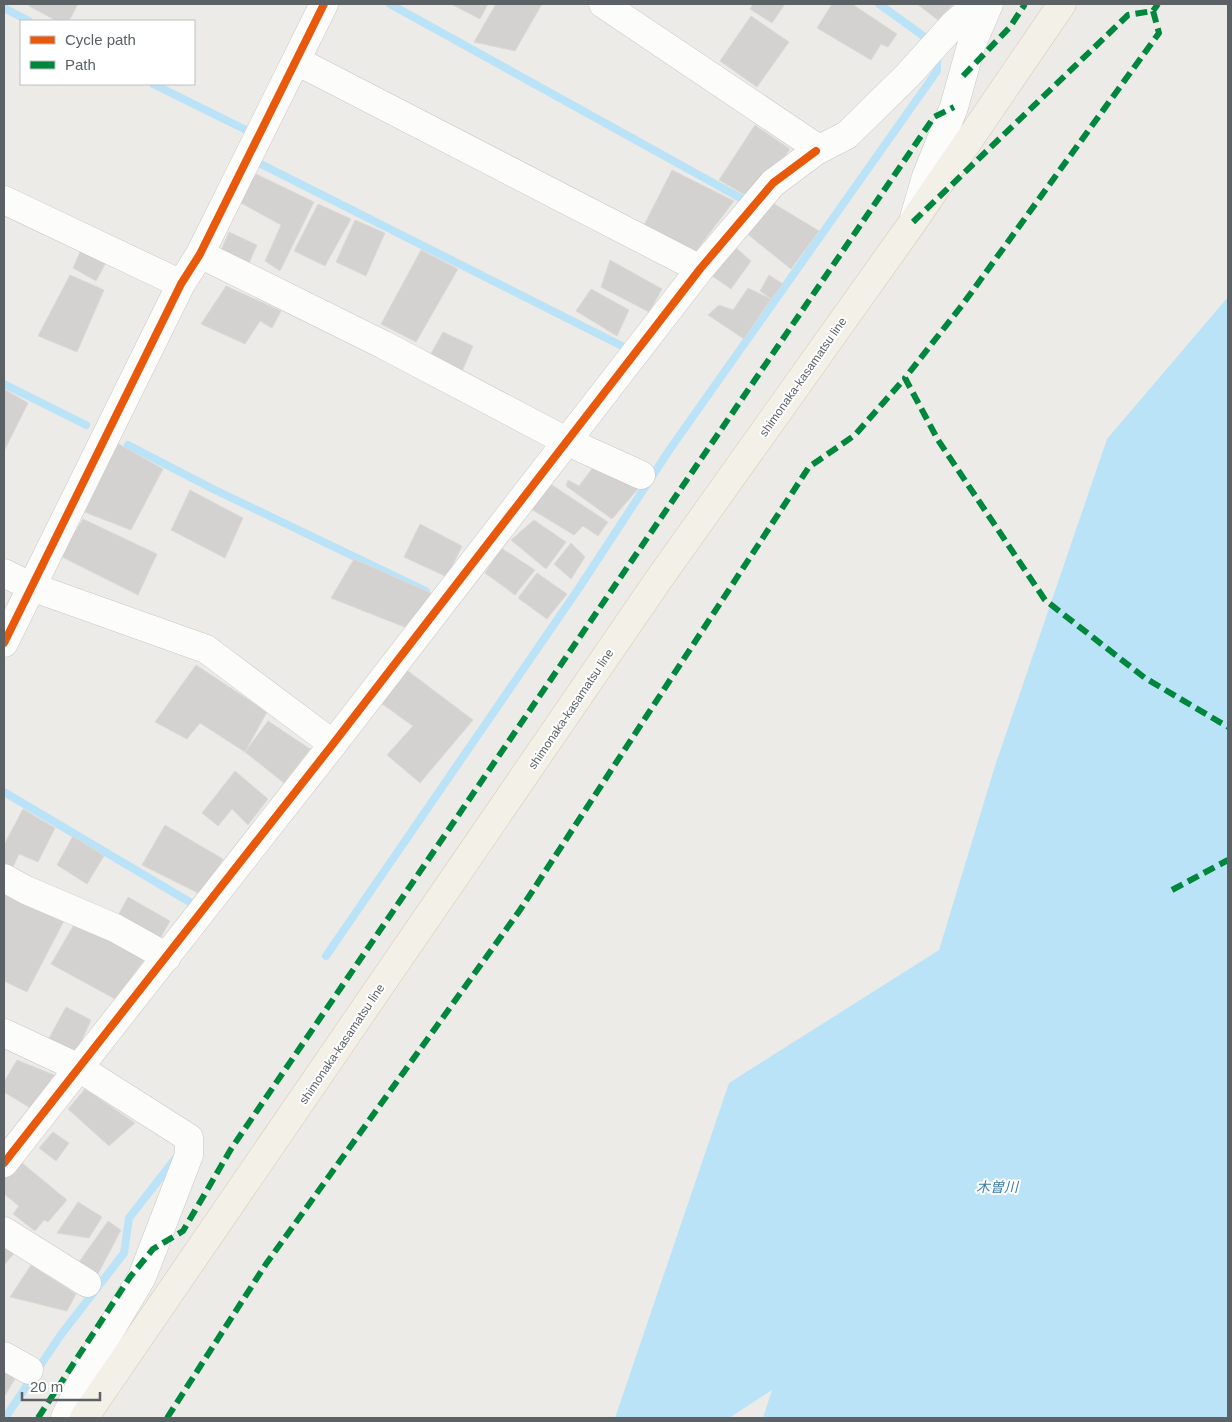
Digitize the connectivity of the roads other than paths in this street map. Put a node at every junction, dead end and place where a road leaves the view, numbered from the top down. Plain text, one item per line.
1 (324, 4) edge
2 (603, 4) edge
3 (977, 4) edge
4 (989, 4) edge
5 (1062, 4) edge
6 (296, 61) junction
7 (816, 151) junction
8 (4, 200) edge
9 (914, 222) junction
10 (200, 254) junction
11 (700, 269) junction
12 (181, 284) junction
13 (566, 441) junction
14 (640, 475) dead end
15 (4, 573) edge
16 (32, 587) junction
17 (4, 643) edge
18 (333, 744) junction
19 (4, 878) edge
20 (167, 957) junction
21 (4, 1033) edge
22 (79, 1068) junction
23 (4, 1163) edge
24 (4, 1231) edge
25 (87, 1283) dead end
26 (4, 1356) edge
27 (28, 1370) dead end
28 (64, 1418) edge
29 (84, 1418) edge

1 - 6 street
2 - 7 street
3 - 7 street
4 - 9 street
5 - 9 main road, shimonaka-kasamatsu line
6 - 10 street
6 - 11 street
7 - 11 street
8 - 12 street
9 - 29 main road, shimonaka-kasamatsu line
10 - 12 street
10 - 13 street
11 - 13 street
12 - 16 street
13 - 14 street
13 - 18 street
15 - 16 street
16 - 17 street
16 - 18 street
18 - 20 street
19 - 20 street
20 - 22 street
21 - 22 street
22 - 23 street
22 - 28 street
24 - 25 street
26 - 27 street

